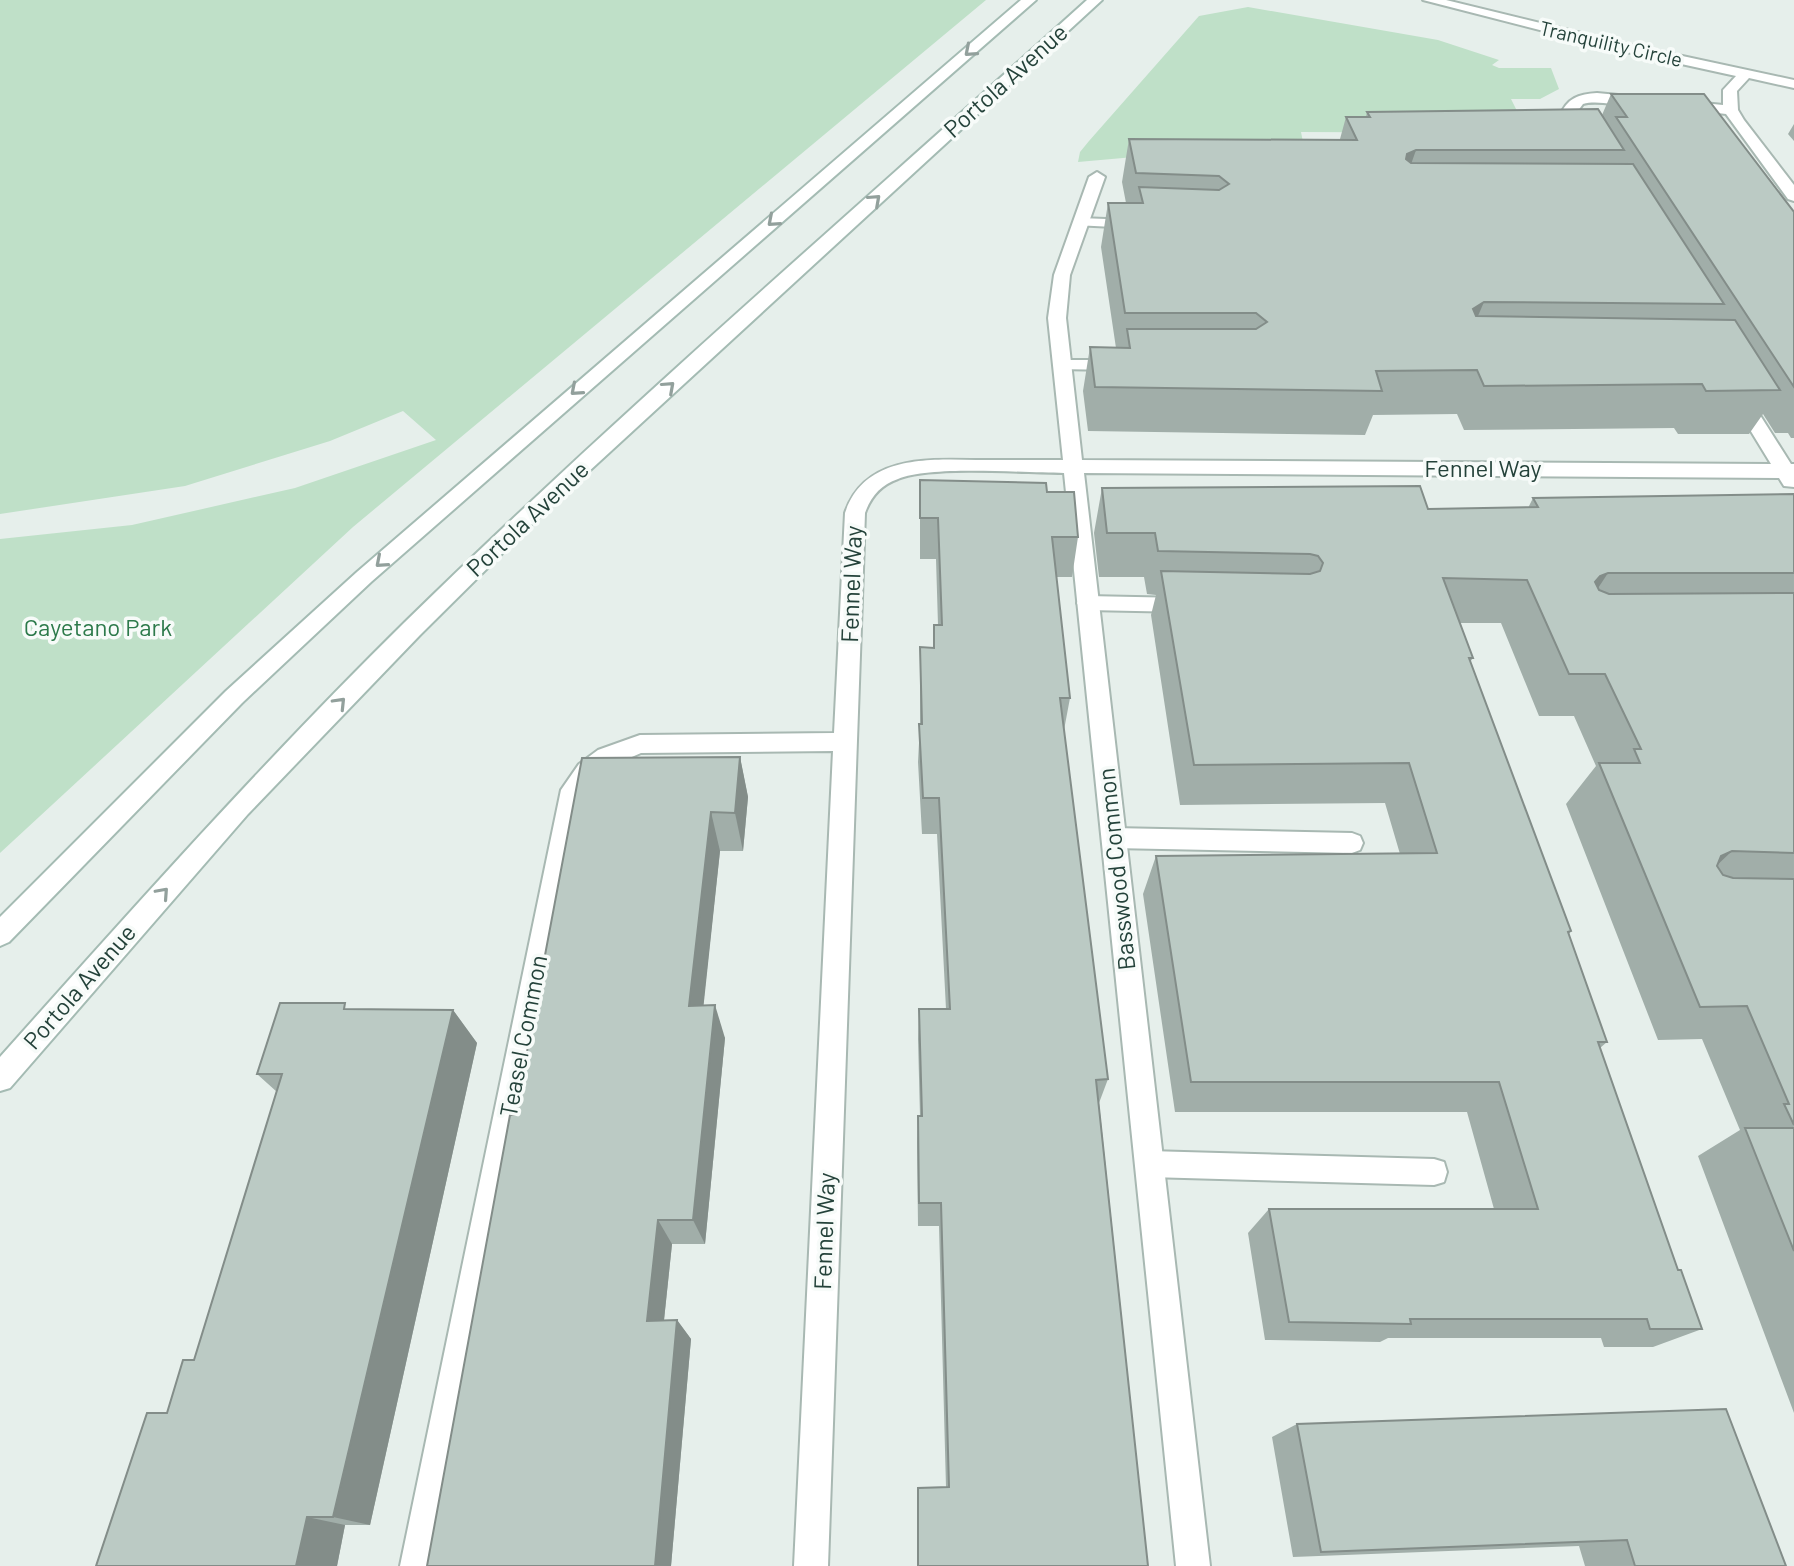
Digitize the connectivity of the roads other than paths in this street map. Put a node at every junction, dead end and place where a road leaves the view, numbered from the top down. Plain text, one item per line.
1 (1029, 0) edge
2 (1095, 0) edge
3 (1430, 0) edge
4 (1745, 74) junction
5 (1794, 84) edge
6 (1731, 110) junction
7 (1588, 153) edge
8 (1097, 177) dead end
9 (1794, 196) edge
10 (1080, 222) junction
11 (1152, 224) edge
12 (1062, 365) junction
13 (1138, 365) edge
14 (1729, 381) edge
15 (1072, 466) junction
16 (1791, 476) edge
17 (1087, 603) junction
18 (1203, 605) edge
19 (845, 742) junction
20 (1113, 838) junction
21 (1352, 843) dead end
22 (0, 934) edge
23 (0, 1078) edge
24 (1149, 1164) junction
25 (1434, 1172) dead end
26 (417, 1566) edge
27 (811, 1566) edge
28 (1193, 1566) edge

1 -> 22 street, Portola Avenue
23 -> 2 street, Portola Avenue
3 - 4 street, Tranquility Circle
4 - 5 street, Tranquility Circle
4 - 6 street
6 - 7 street
6 - 9 street
8 - 10 street, Basswood Common
10 - 11 lane
10 - 12 street, Basswood Common
12 - 13 lane
12 - 15 street, Basswood Common
14 - 16 street
15 - 16 street, Fennel Way
15 - 17 street, Basswood Common
15 - 19 street, Fennel Way
17 - 18 lane
17 - 20 street, Basswood Common
19 - 26 street, Teasel Common
19 - 27 street, Fennel Way
20 - 21 lane
20 - 24 street, Basswood Common
24 - 25 lane
24 - 28 street, Basswood Common

